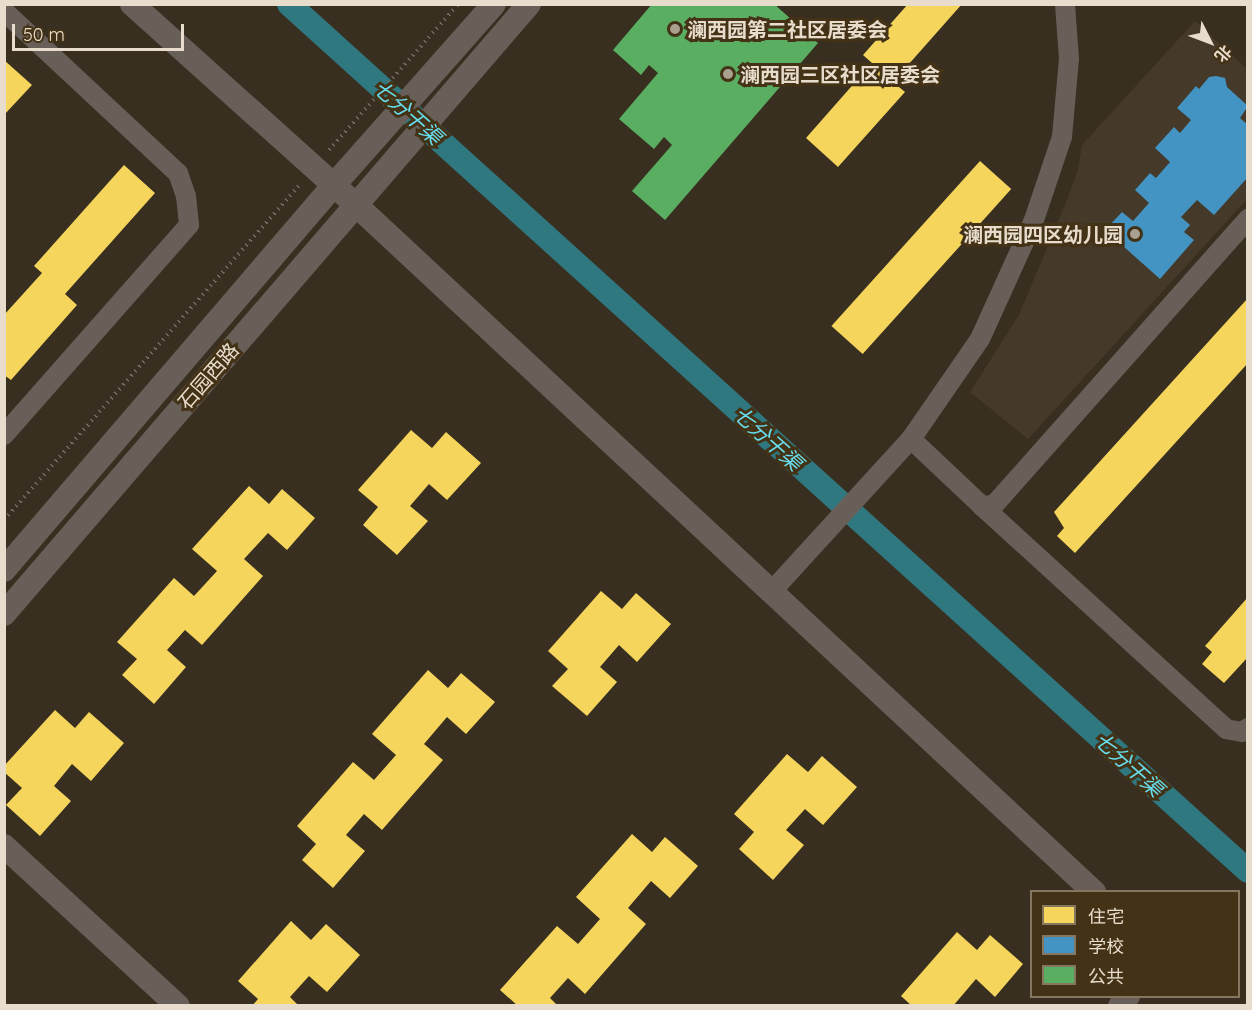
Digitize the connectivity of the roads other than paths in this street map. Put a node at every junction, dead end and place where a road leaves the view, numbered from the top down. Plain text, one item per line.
1 (132, 4) edge
2 (494, 4) edge
3 (529, 4) edge
4 (1065, 4) edge
5 (4, 11) edge
6 (333, 186) junction
7 (355, 204) junction
8 (1248, 219) edge
9 (4, 435) edge
10 (911, 439) junction
11 (982, 506) junction
12 (4, 570) edge
13 (772, 591) junction
14 (4, 614) edge
15 (1248, 728) edge
16 (4, 846) edge
17 (1093, 890) edge
18 (178, 1005) edge

1 - 6 street
2 - 6 street, 石园西路
3 - 7 street, 石园西路
4 - 10 street
5 - 9 street
6 - 7 street
6 - 12 street, 石园西路
7 - 13 street
7 - 14 street, 石园西路
8 - 11 street
10 - 11 street
10 - 13 street
11 - 15 street
13 - 17 street
16 - 18 street

